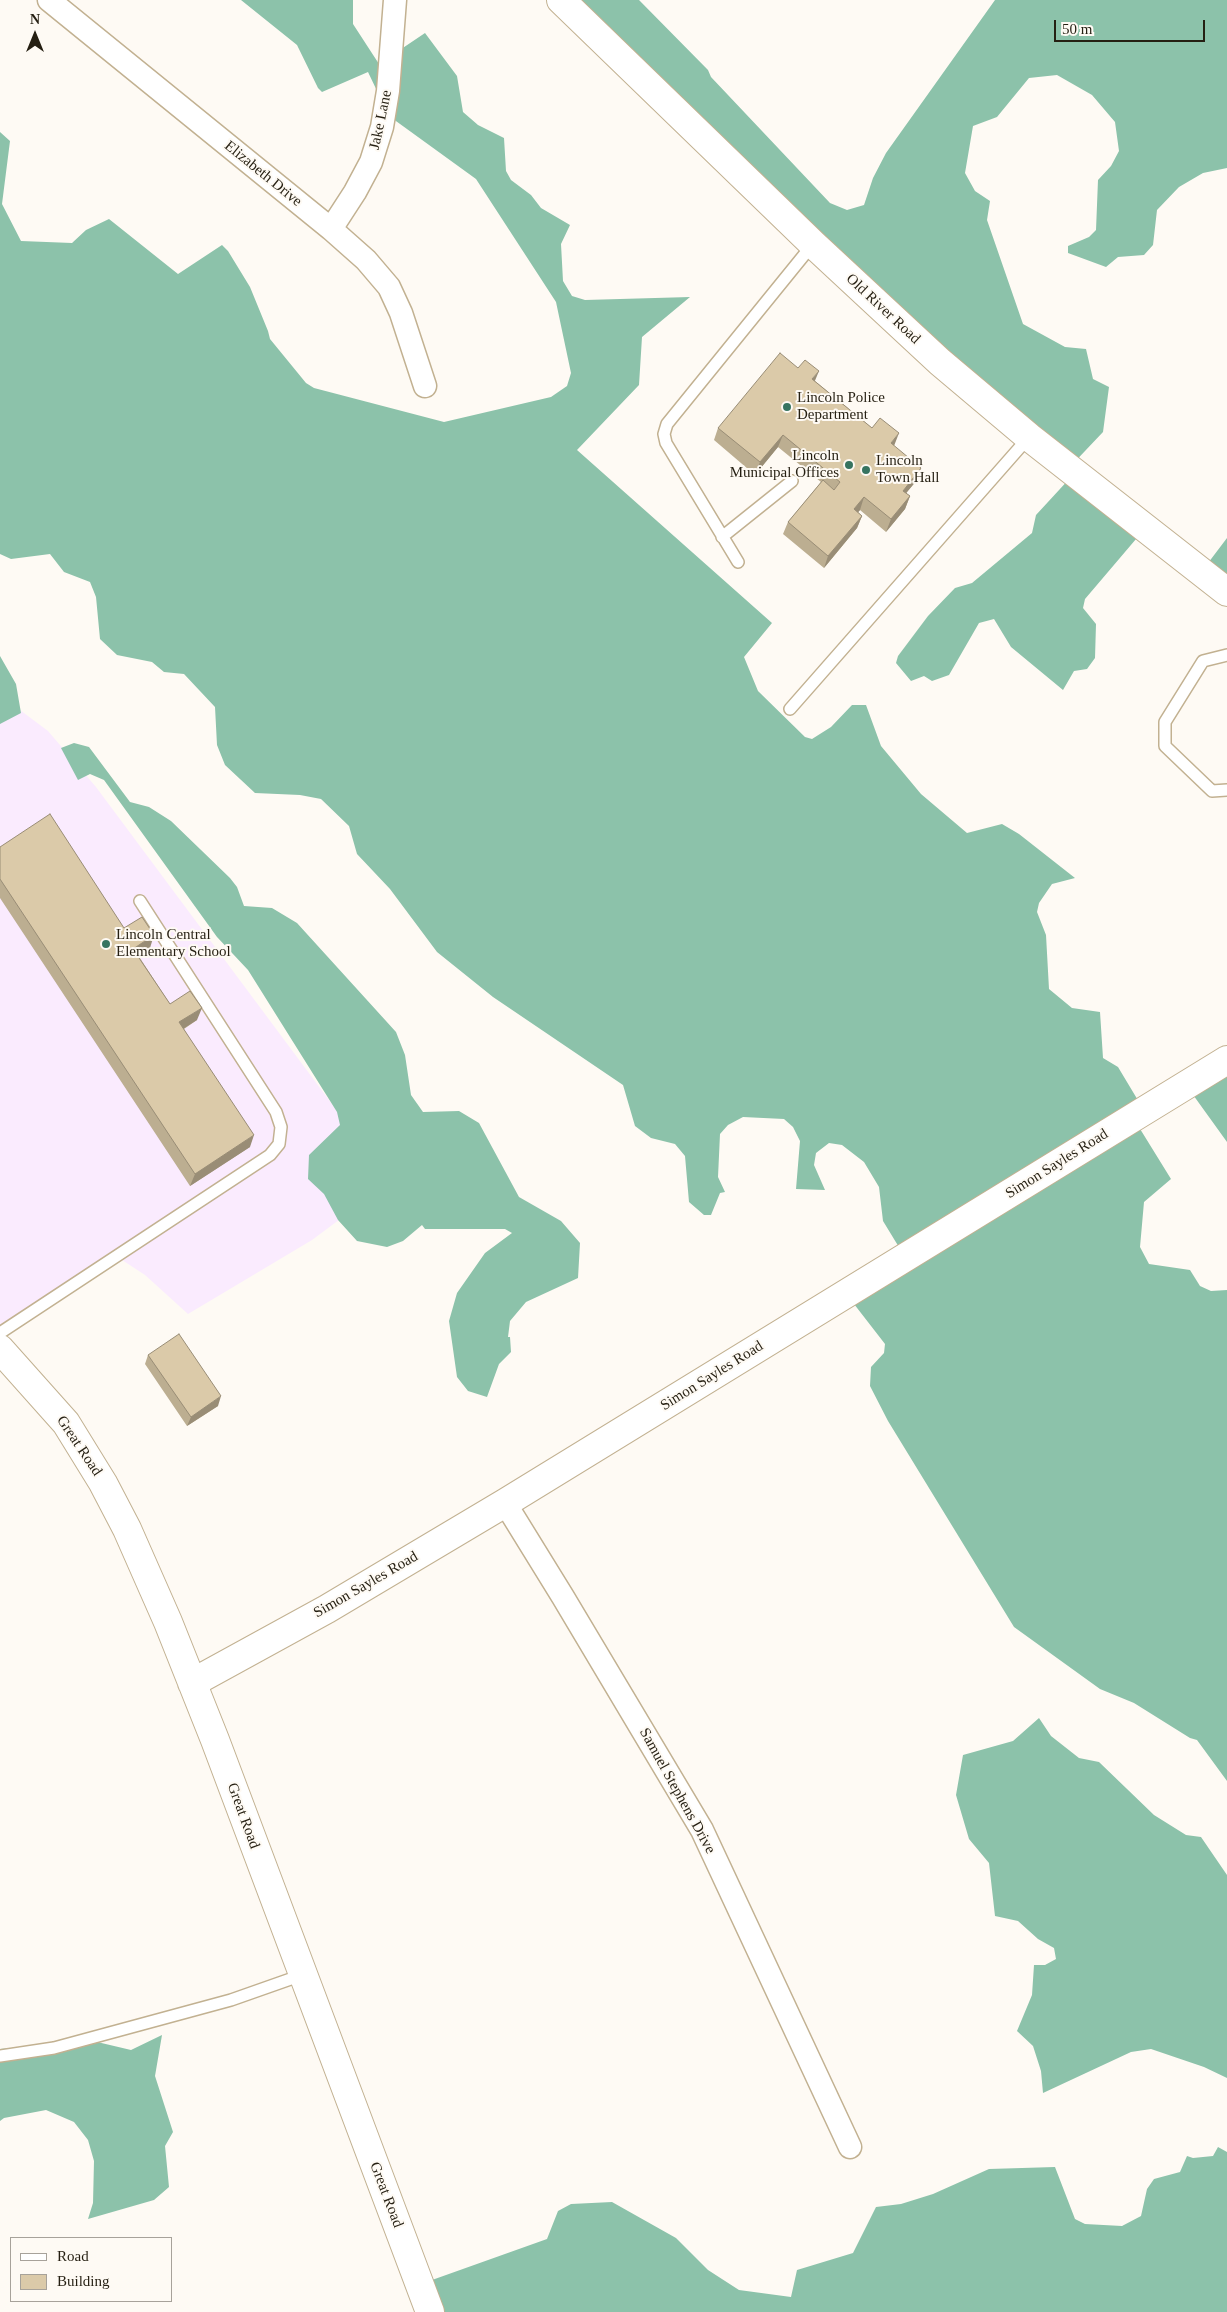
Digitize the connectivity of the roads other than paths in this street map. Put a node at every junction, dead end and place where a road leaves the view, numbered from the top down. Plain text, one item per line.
1 (49, 0) edge
2 (395, 0) edge
3 (561, 0) edge
4 (331, 228) junction
5 (813, 244) junction
6 (425, 386) dead end
7 (1029, 436) junction
8 (792, 481) dead end
9 (722, 537) junction
10 (738, 562) dead end
11 (1227, 592) edge
12 (1227, 655) edge
13 (790, 710) dead end
14 (1227, 790) edge
15 (140, 901) dead end
16 (1227, 1060) edge
17 (0, 1333) edge
18 (0, 1349) edge
19 (505, 1503) junction
20 (192, 1683) junction
21 (302, 1975) junction
22 (0, 2056) edge
23 (850, 2147) dead end
24 (430, 2312) edge

1 - 4 street, Elizabeth Drive
2 - 4 street, Jake Lane
3 - 5 street, Old River Road
4 - 6 street, Elizabeth Drive
5 - 7 street, Old River Road
5 - 9 lane
7 - 11 street, Old River Road
7 - 13 lane
8 - 9 lane
9 - 10 lane
12 - 14 lane
15 - 17 lane
16 - 19 street, Simon Sayles Road
18 - 20 street, Great Road
19 - 20 street, Simon Sayles Road
19 - 23 street, Samuel Stephens Drive
20 - 21 street, Great Road
21 - 22 lane
21 - 24 street, Great Road

